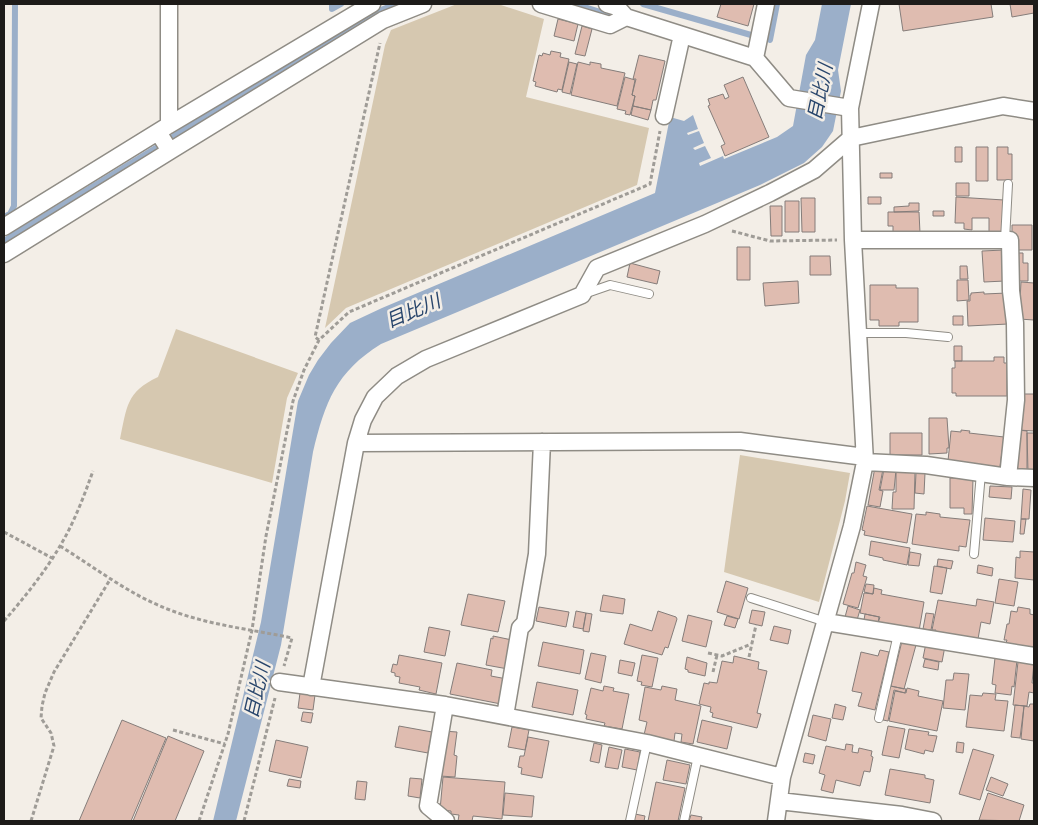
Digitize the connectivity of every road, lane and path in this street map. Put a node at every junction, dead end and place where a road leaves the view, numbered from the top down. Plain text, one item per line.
1 (169, 4) edge
2 (372, 4) edge
3 (423, 4) edge
4 (542, 4) edge
5 (607, 4) edge
6 (766, 4) edge
7 (871, 4) edge
8 (626, 10) edge
9 (383, 20) junction
10 (682, 35) junction
11 (755, 58) junction
12 (846, 107) junction
13 (1034, 111) edge
14 (664, 116) dead end
15 (163, 129) junction
16 (851, 138) junction
17 (170, 151) junction
18 (1008, 184) dead end
19 (705, 224) junction
20 (4, 227) edge
21 (853, 240) junction
22 (1006, 240) junction
23 (4, 254) edge
24 (650, 294) dead end
25 (582, 295) junction
26 (858, 332) junction
27 (948, 337) dead end
28 (319, 340) dead end
29 (542, 442) junction
30 (356, 443) junction
31 (865, 460) junction
32 (93, 471) dead end
33 (981, 473) junction
34 (1008, 477) junction
35 (1034, 478) edge
36 (4, 532) edge
37 (60, 546) junction
38 (974, 554) dead end
39 (52, 558) junction
40 (111, 578) junction
41 (751, 598) dead end
42 (4, 621) edge
43 (826, 622) junction
44 (756, 625) dead end
45 (898, 634) junction
46 (751, 644) junction
47 (708, 654) dead end
48 (717, 655) junction
49 (1034, 656) edge
50 (748, 658) dead end
51 (713, 672) dead end
52 (280, 682) junction
53 (311, 686) junction
54 (445, 705) junction
55 (505, 716) junction
56 (879, 718) dead end
57 (172, 730) dead end
58 (647, 743) junction
59 (225, 744) dead end
60 (698, 756) junction
61 (782, 777) junction
62 (779, 801) junction
63 (902, 818) edge
64 (32, 821) edge
65 (244, 821) edge
66 (446, 821) edge
67 (630, 821) edge
68 (684, 821) edge
69 (776, 821) edge
70 (933, 821) edge

1 - 15 street
2 - 15 street
3 - 9 street
4 - 8 street
5 - 8 street
6 - 11 street
7 - 12 street
8 - 10 street
9 - 17 street
9 - 28 path
10 - 11 street
10 - 14 street
11 - 12 street
12 - 16 street
13 - 16 street
15 - 17 street
15 - 20 street
16 - 19 street
16 - 21 street
17 - 23 street
18 - 22 lane
19 - 21 path
19 - 25 street
21 - 22 street
21 - 26 street
22 - 34 street
24 - 25 lane
25 - 30 street
26 - 27 lane
26 - 31 street
29 - 30 street
29 - 31 street
29 - 55 street
30 - 53 street
31 - 33 street
31 - 43 street
32 - 37 path
33 - 34 street
33 - 38 lane
34 - 35 street
36 - 39 path
37 - 39 path
37 - 40 path
39 - 42 path
40 - 52 path
40 - 64 path
41 - 43 lane
43 - 45 street
43 - 61 street
44 - 46 path
45 - 49 street
45 - 56 lane
46 - 48 path
46 - 50 path
47 - 48 path
48 - 51 path
52 - 53 street
52 - 65 path
53 - 54 street
54 - 55 street
54 - 66 street
55 - 58 street
57 - 59 path
58 - 60 street
58 - 67 lane
60 - 61 street
60 - 68 lane
61 - 62 street
62 - 63 street
62 - 69 street
63 - 70 street

